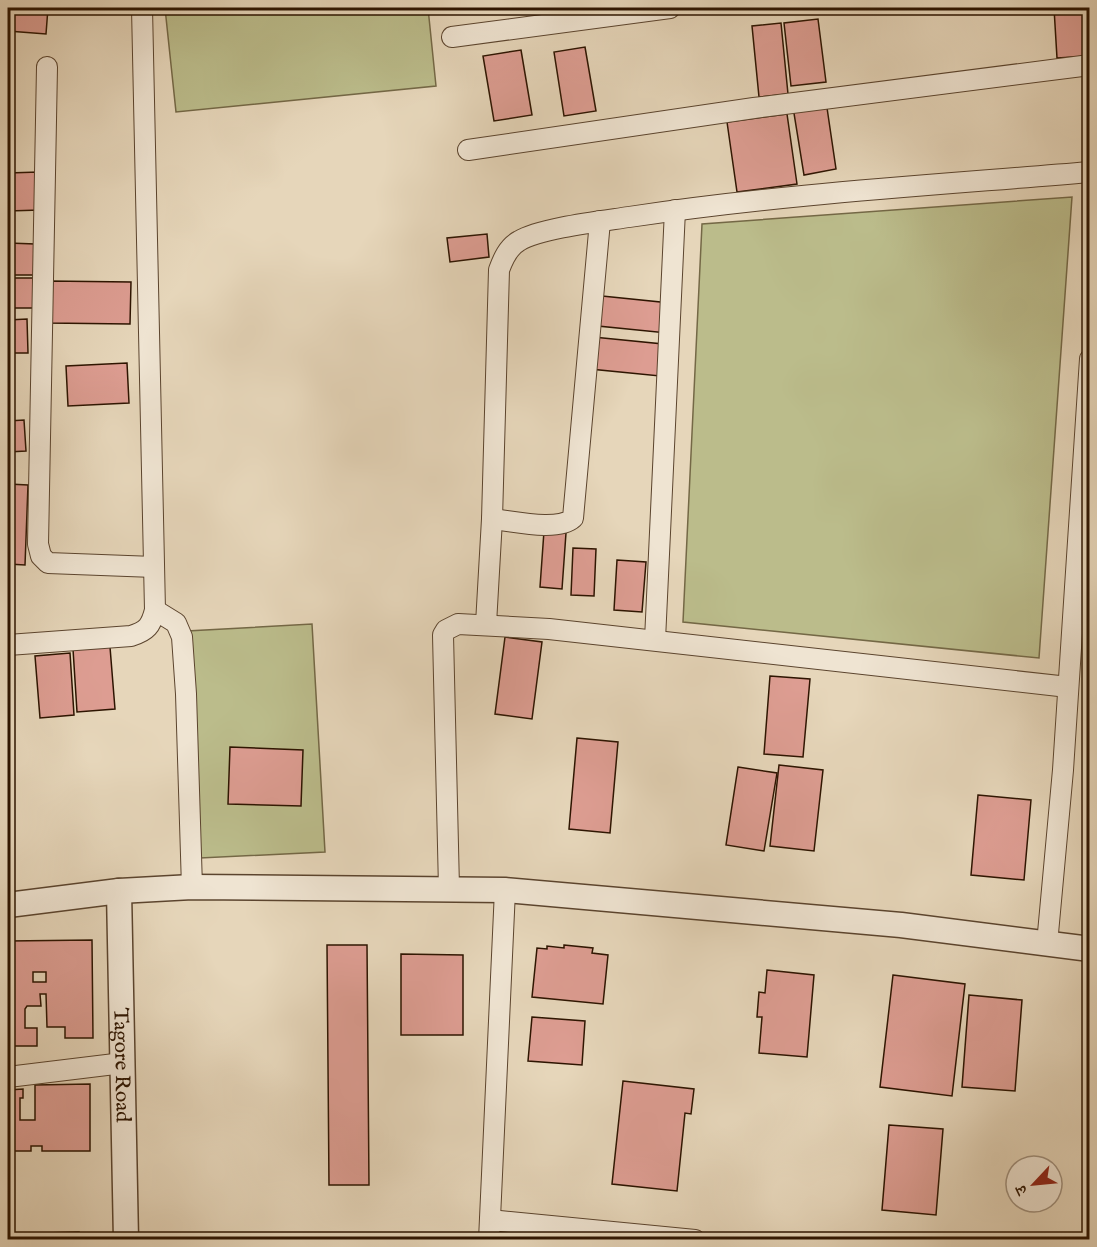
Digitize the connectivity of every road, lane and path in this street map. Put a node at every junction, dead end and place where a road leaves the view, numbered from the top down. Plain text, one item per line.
1 (142, 8) edge
2 (670, 8) edge
3 (452, 37) dead end
4 (1089, 65) edge
5 (47, 67) dead end
6 (468, 150) dead end
7 (1089, 172) edge
8 (675, 210) junction
9 (600, 222) junction
10 (1089, 359) edge
11 (492, 519) junction
12 (154, 567) junction
13 (155, 610) junction
14 (486, 624) junction
15 (655, 640) junction
16 (8, 645) edge
17 (1068, 687) junction
18 (192, 886) junction
19 (449, 888) junction
20 (505, 890) junction
21 (120, 891) junction
22 (8, 905) edge
23 (1047, 944) junction
24 (1089, 949) edge
25 (123, 1063) junction
26 (8, 1077) edge
27 (490, 1230) edge
28 (126, 1239) edge
29 (695, 1239) edge

1 - 12 street
2 - 3 street
4 - 6 street
5 - 12 street
7 - 8 street
8 - 9 street
8 - 15 street
9 - 11 street
9 - 11 street
10 - 17 street
11 - 14 street
12 - 13 street
13 - 16 street
13 - 18 street
14 - 15 street
14 - 19 street
15 - 17 street
17 - 23 street
18 - 19 street
18 - 21 street
19 - 20 street
20 - 23 street
20 - 27 street
21 - 22 street
21 - 25 street, Tagore Road
23 - 24 street
25 - 26 street
25 - 28 street, Tagore Road
27 - 29 street

